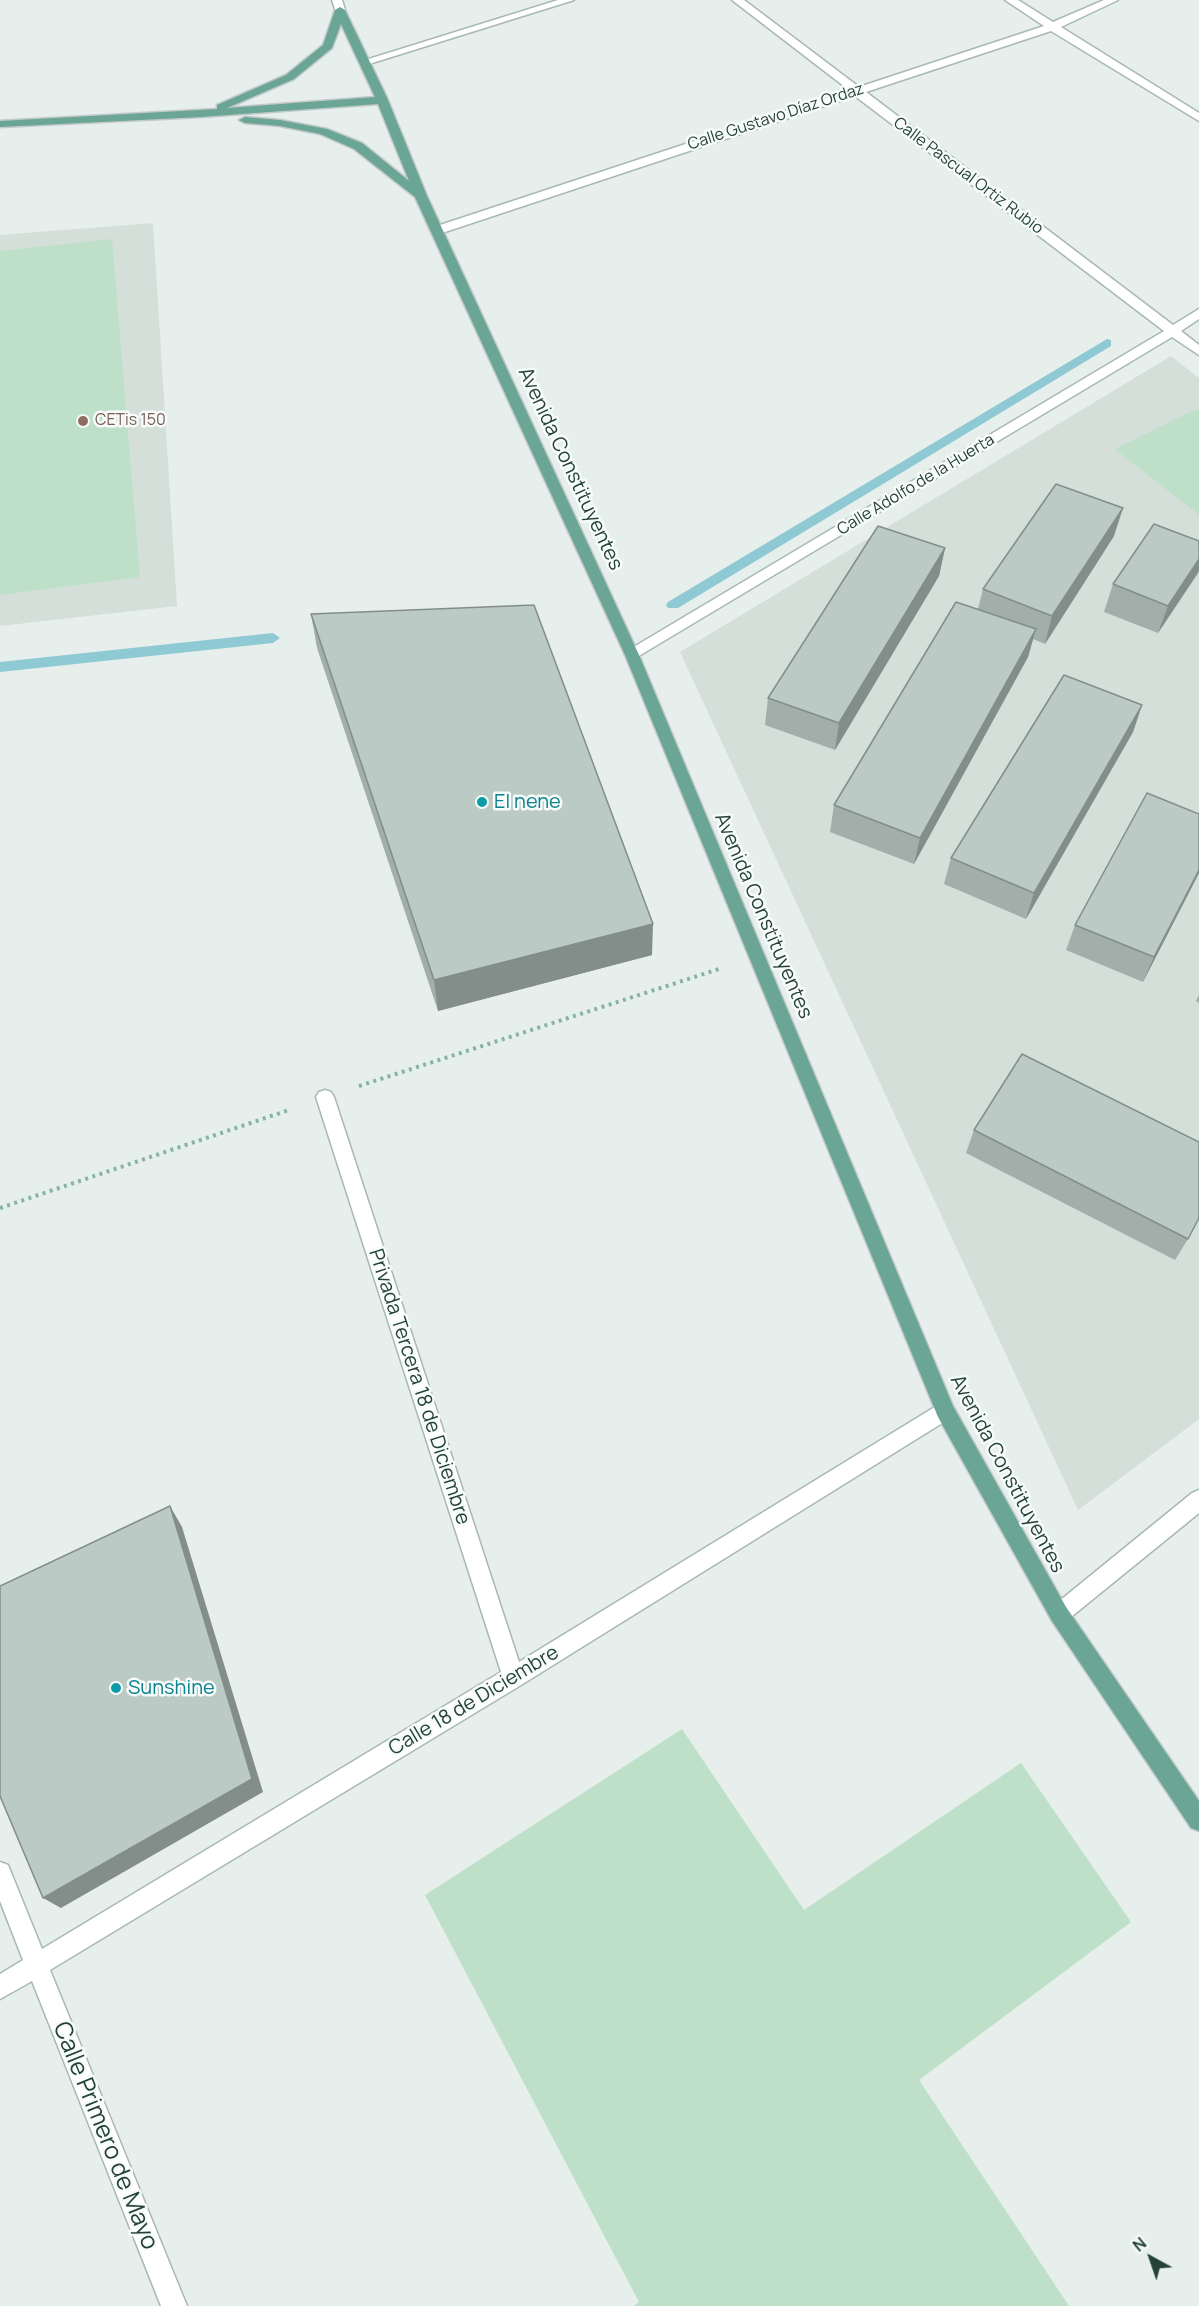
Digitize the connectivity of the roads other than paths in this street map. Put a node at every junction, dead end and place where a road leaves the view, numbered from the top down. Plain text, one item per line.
1 (569, 0) edge
2 (737, 0) edge
3 (1010, 0) edge
4 (1113, 0) edge
5 (338, 5) edge
6 (1052, 27) junction
7 (365, 62) junction
8 (855, 91) junction
9 (382, 100) junction
10 (201, 114) junction
11 (1199, 118) edge
12 (0, 124) edge
13 (421, 196) junction
14 (438, 230) junction
15 (1199, 313) edge
16 (1173, 331) junction
17 (1199, 351) edge
18 (632, 655) junction
19 (325, 1097) road end
20 (945, 1411) junction
21 (1199, 1500) edge
22 (1059, 1614) junction
23 (513, 1677) junction
24 (1199, 1820) edge
25 (0, 1873) edge
26 (36, 1966) junction
27 (0, 1987) edge
28 (174, 2306) edge

1 - 7 street
2 - 8 street, Calle Pascual Ortiz Rubio
3 - 6 street
4 - 6 street, Calle Gustavo Díaz Ordaz
5 - 7 main road, Avenida Constituyentes
5 - 10 main road
6 - 8 street, Calle Gustavo Díaz Ordaz
6 - 11 street
7 - 9 main road, Avenida Constituyentes
8 - 14 street, Calle Gustavo Díaz Ordaz
8 - 16 street, Calle Pascual Ortiz Rubio
9 - 10 main road
9 - 13 main road, Avenida Constituyentes
10 - 12 main road
10 - 13 main road
13 - 14 main road, Avenida Constituyentes
14 - 18 main road, Avenida Constituyentes
15 - 16 street, Calle Adolfo de la Huerta
16 - 17 street, Calle Pascual Ortiz Rubio
16 - 18 street, Calle Adolfo de la Huerta
18 - 20 main road, Avenida Constituyentes
19 - 23 street, Privada Tercera 18 de Diciembre
20 - 22 main road, Avenida Constituyentes
20 - 23 street, Calle 18 de Diciembre
21 - 22 street
22 - 24 main road, Avenida Constituyentes
23 - 26 street, Calle 18 de Diciembre
25 - 26 street, Calle Primero de Mayo
26 - 27 street, Calle 18 de Diciembre
26 - 28 street, Calle Primero de Mayo

